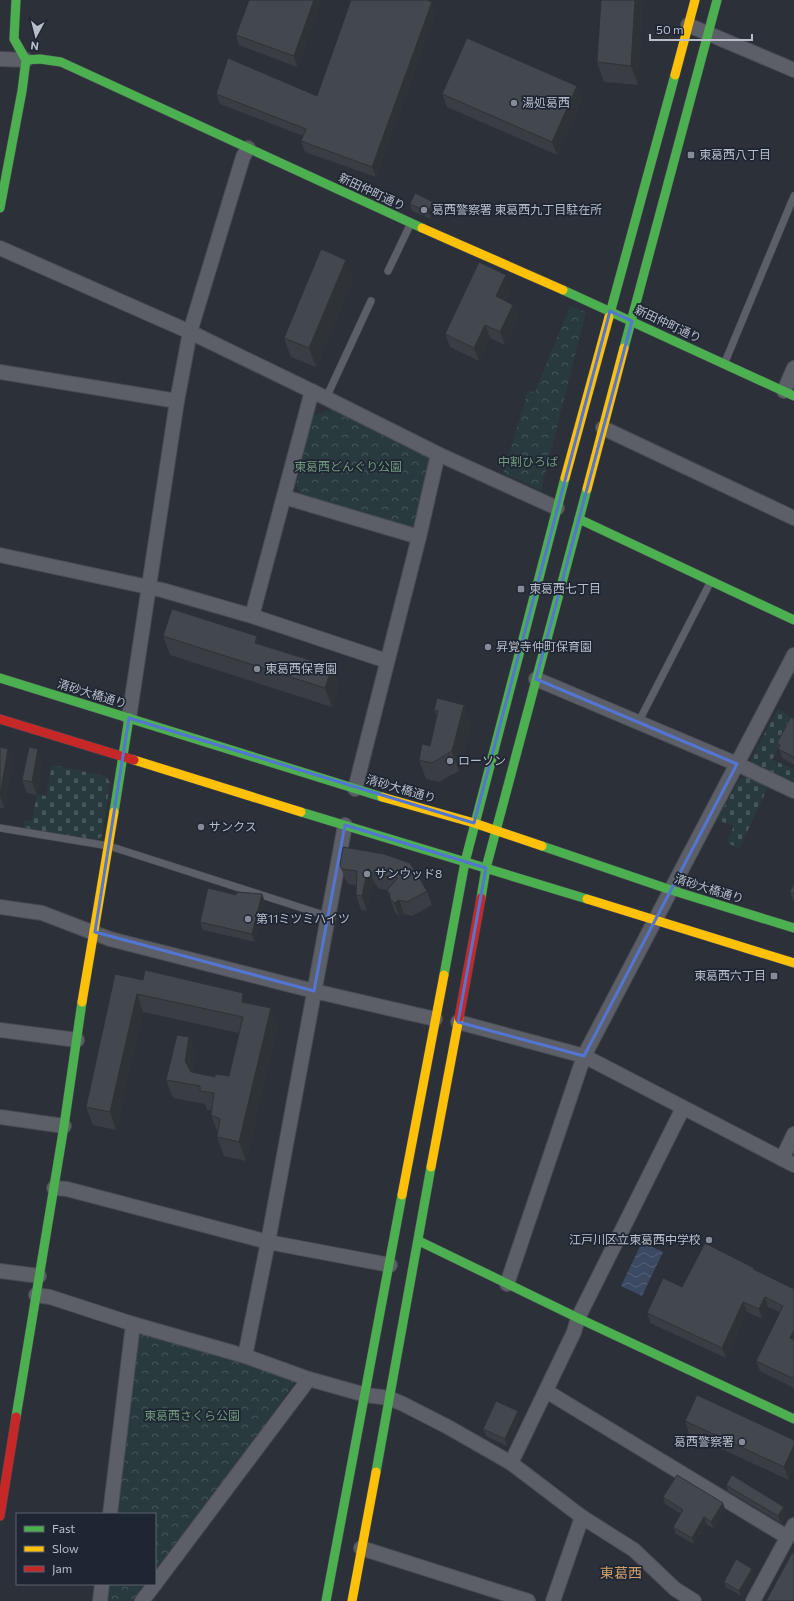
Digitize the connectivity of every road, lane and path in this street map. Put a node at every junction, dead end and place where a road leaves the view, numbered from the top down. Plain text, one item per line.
1 (16, 0) edge
2 (695, 0) edge
3 (718, 0) edge
4 (688, 25) junction
5 (708, 33) junction
6 (0, 59) edge
7 (26, 60) junction
8 (794, 70) edge
9 (248, 148) junction
10 (794, 196) edge
11 (0, 208) edge
12 (411, 223) junction
13 (0, 248) edge
14 (388, 271) dead end
15 (371, 301) dead end
16 (610, 311) junction
17 (632, 321) junction
18 (190, 332) junction
19 (724, 364) junction
20 (794, 368) edge
21 (0, 372) edge
22 (312, 391) junction
23 (789, 394) edge
24 (326, 398) junction
25 (177, 401) junction
26 (603, 428) junction
27 (438, 454) junction
28 (284, 496) junction
29 (557, 508) junction
30 (794, 518) edge
31 (579, 519) junction
32 (419, 537) junction
33 (0, 556) edge
34 (711, 580) junction
35 (149, 586) junction
36 (252, 616) junction
37 (794, 620) edge
38 (794, 655) edge
39 (387, 661) junction
40 (0, 678) edge
41 (536, 679) junction
42 (129, 718) junction
43 (0, 719) edge
44 (638, 723) junction
45 (122, 755) junction
46 (737, 764) junction
47 (356, 789) junction
48 (794, 791) edge
49 (474, 824) junction
50 (345, 826) junction
51 (0, 828) edge
52 (496, 830) junction
53 (109, 846) junction
54 (465, 862) junction
55 (486, 868) junction
56 (671, 890) junction
57 (0, 907) edge
58 (327, 916) junction
59 (656, 919) junction
60 (794, 928) edge
61 (95, 932) junction
62 (794, 963) edge
63 (314, 991) junction
64 (435, 1019) junction
65 (458, 1022) junction
66 (0, 1030) edge
67 (77, 1040) junction
68 (584, 1056) junction
69 (683, 1108) junction
70 (0, 1117) edge
71 (64, 1126) junction
72 (794, 1134) edge
73 (788, 1162) edge
74 (54, 1188) junction
75 (268, 1242) junction
76 (419, 1242) junction
77 (390, 1265) junction
78 (0, 1270) edge
79 (39, 1276) junction
80 (507, 1284) junction
81 (36, 1296) junction
82 (578, 1318) junction
83 (133, 1324) junction
84 (244, 1356) junction
85 (309, 1378) junction
86 (546, 1390) junction
87 (366, 1395) junction
88 (390, 1398) junction
89 (794, 1419) edge
90 (511, 1463) junction
91 (110, 1513) edge
92 (0, 1516) edge
93 (582, 1517) junction
94 (794, 1525) edge
95 (787, 1537) junction
96 (362, 1548) junction
97 (156, 1583) edge
98 (102, 1585) edge
99 (154, 1585) edge
100 (145, 1600) edge
101 (100, 1601) edge
102 (326, 1601) edge
103 (352, 1601) edge
104 (528, 1601) edge
105 (553, 1601) edge
106 (694, 1601) edge
107 (753, 1601) edge

1 - 7 street
2 - 4 street
3 - 5 street
4 - 5 street
4 - 16 street
5 - 8 street
5 - 17 street
6 - 7 street
7 - 9 street, 新田仲町通り
7 - 11 street
9 - 12 street, 新田仲町通り
9 - 18 street
10 - 19 lane
12 - 14 lane
12 - 16 street, 新田仲町通り
13 - 18 street
15 - 24 lane
16 - 17 street, 新田仲町通り
16 - 29 street
17 - 19 street, 新田仲町通り
17 - 26 street
18 - 22 street
18 - 25 street
19 - 23 street, 新田仲町通り
20 - 23 street
21 - 25 street
22 - 24 street
22 - 28 street
24 - 27 street
25 - 35 street
26 - 30 street
26 - 31 street
27 - 29 street
27 - 32 street
28 - 32 street
28 - 36 street
29 - 49 street
31 - 34 street
31 - 41 street
32 - 39 street
33 - 35 street
34 - 37 street
34 - 44 lane
35 - 36 street
35 - 42 street
36 - 39 street
38 - 46 street
39 - 47 street
40 - 42 street, 清砂大橋通り
41 - 44 street
41 - 52 street
42 - 45 street
42 - 47 street, 清砂大橋通り
43 - 45 street
44 - 46 street
45 - 50 street
45 - 53 street
46 - 48 street
46 - 56 street
47 - 49 street, 清砂大橋通り
49 - 52 street, 清砂大橋通り
49 - 54 street
50 - 54 street
50 - 58 street
51 - 53 lane
52 - 55 street
52 - 56 street, 清砂大橋通り
53 - 58 lane
53 - 61 street
54 - 55 street
54 - 64 street
55 - 59 street
55 - 65 street
56 - 59 street
56 - 60 street, 清砂大橋通り
57 - 61 street
58 - 63 street
59 - 62 street
59 - 68 street
61 - 63 street
61 - 67 street
63 - 64 street
63 - 75 street
64 - 77 street
65 - 68 street
65 - 76 street
66 - 67 street
67 - 71 street
68 - 69 street
68 - 80 street
69 - 73 street
69 - 82 street
70 - 71 street
71 - 74 street
72 - 73 street
74 - 75 street
74 - 79 street
75 - 77 street
75 - 84 street
76 - 80 street
76 - 88 street
77 - 87 street
78 - 79 street
79 - 81 street
80 - 82 street
81 - 83 street
81 - 92 street
82 - 86 street
82 - 89 street
83 - 84 street
83 - 91 street
84 - 85 street
85 - 87 street
85 - 97 street
86 - 90 street
86 - 95 street
87 - 88 street
87 - 102 street
88 - 90 street
88 - 96 street
90 - 93 street
93 - 105 street
93 - 106 street
94 - 95 street
95 - 107 street
96 - 103 street
96 - 104 street
98 - 101 street
99 - 100 street

